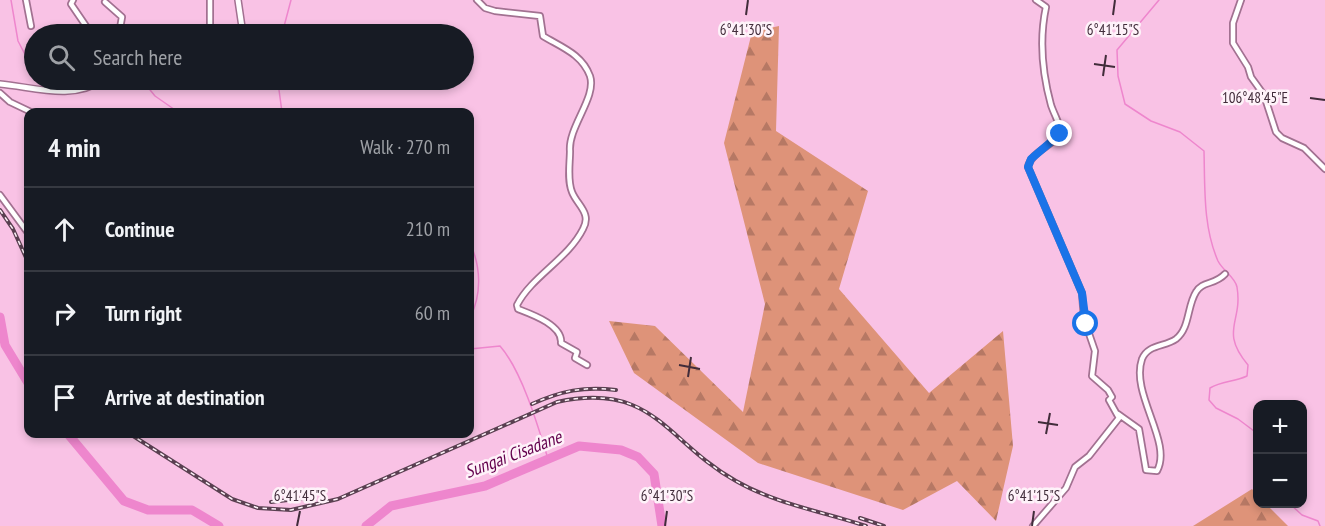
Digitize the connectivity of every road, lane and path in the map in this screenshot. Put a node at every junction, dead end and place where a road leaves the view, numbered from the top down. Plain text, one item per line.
1 (26, 0) edge
2 (73, 0) edge
3 (210, 0) edge
4 (238, 0) edge
5 (477, 0) edge
6 (1035, 0) edge
7 (1241, 0) edge
8 (105, 2) edge
9 (31, 24) edge
10 (85, 24) edge
11 (121, 24) edge
12 (210, 24) edge
13 (242, 24) edge
14 (0, 84) edge
15 (24, 87) edge
16 (50, 90) edge
17 (75, 90) edge
18 (0, 93) edge
19 (24, 109) edge
20 (1325, 170) edge
21 (0, 195) edge
22 (24, 228) edge
23 (1225, 274) dead end
24 (587, 365) dead end
25 (1118, 414) junction
26 (1033, 526) edge

1 - 9 street
2 - 10 street
3 - 12 street
4 - 13 street
5 - 24 street
6 - 25 street
7 - 20 street
8 - 11 street
14 - 15 street
16 - 17 street
18 - 19 street
21 - 22 street
23 - 25 street
25 - 26 street

